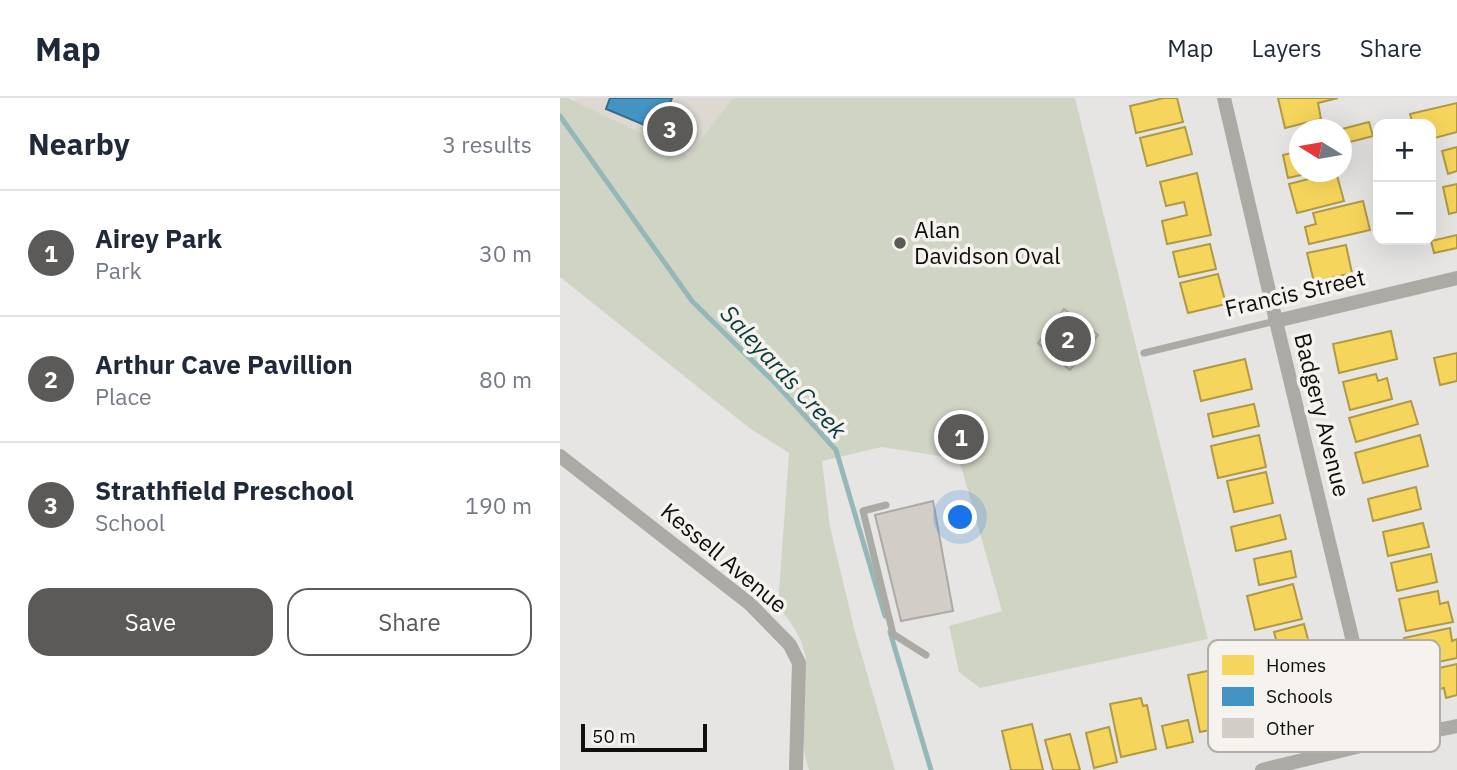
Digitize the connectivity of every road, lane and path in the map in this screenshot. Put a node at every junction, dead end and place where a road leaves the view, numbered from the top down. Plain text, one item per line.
1 (1224, 98) edge
2 (1457, 278) edge
3 (1276, 321) junction
4 (1144, 353) dead end
5 (560, 456) edge
6 (886, 505) dead end
7 (1352, 640) edge
8 (926, 654) dead end
9 (1339, 752) edge
10 (796, 770) edge
11 (1262, 770) edge

1 - 3 street, Badgery Avenue
2 - 3 street, Francis Street
3 - 4 lane, Francis Street
3 - 7 street, Badgery Avenue
5 - 10 street, Kessell Avenue
6 - 8 lane
9 - 11 street

